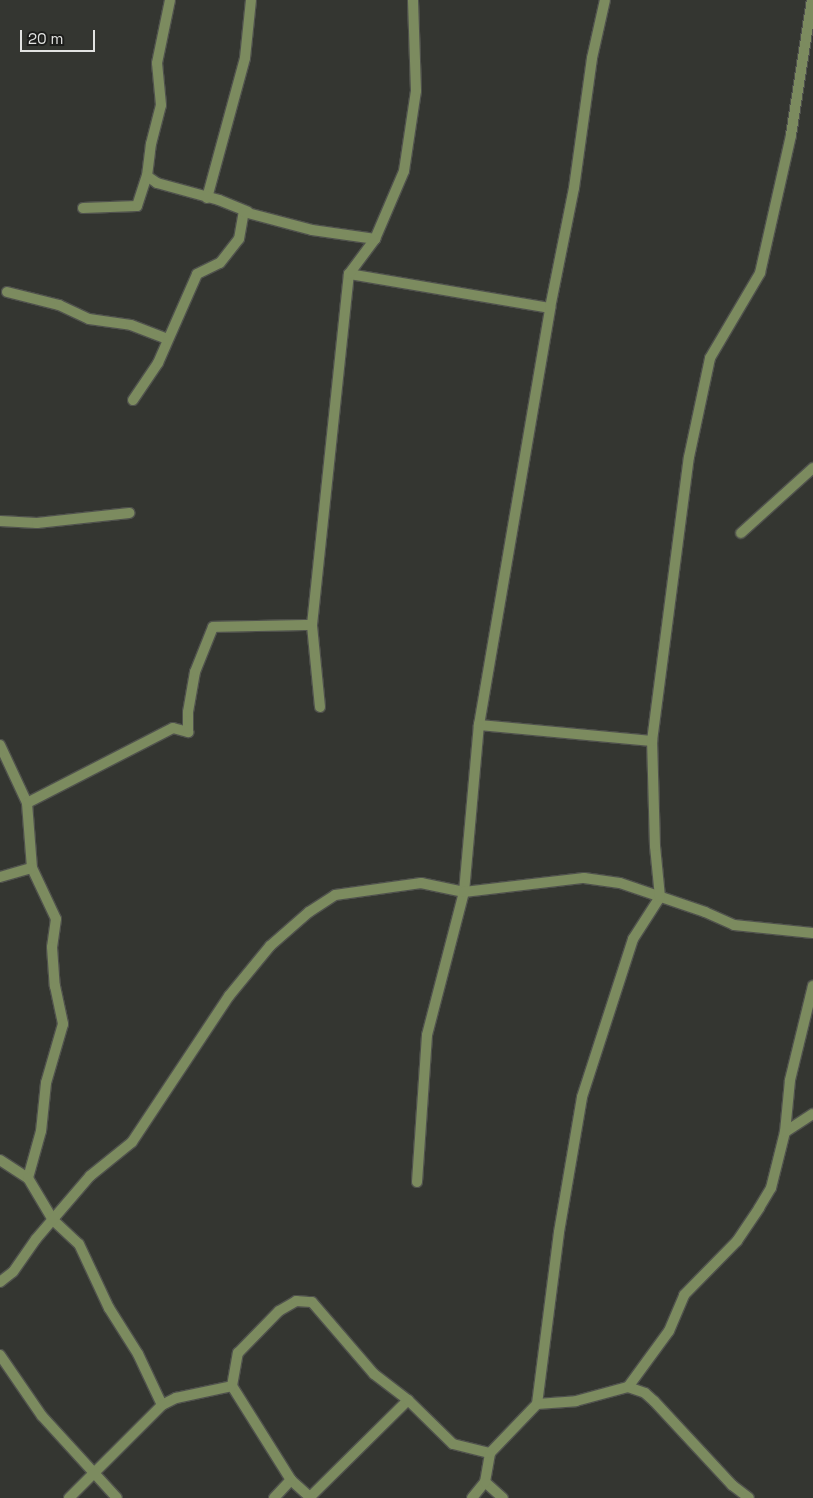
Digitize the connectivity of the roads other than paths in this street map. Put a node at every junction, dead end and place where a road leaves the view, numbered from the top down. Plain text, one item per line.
1 (170, 0) edge
2 (251, 0) edge
3 (413, 0) edge
4 (605, 0) edge
5 (812, 0) edge
6 (147, 176) junction
7 (207, 198) junction
8 (83, 208) dead end
9 (248, 212) junction
10 (375, 239) junction
11 (349, 274) junction
12 (7, 292) dead end
13 (550, 308) junction
14 (167, 339) junction
15 (134, 400) dead end
16 (813, 468) edge
17 (129, 513) dead end
18 (0, 521) edge
19 (740, 533) dead end
20 (312, 625) junction
21 (320, 707) dead end
22 (480, 726) junction
23 (652, 741) junction
24 (0, 745) edge
25 (27, 803) junction
26 (32, 868) junction
27 (0, 877) edge
28 (464, 892) junction
29 (660, 897) junction
30 (813, 933) edge
31 (813, 986) edge
32 (813, 1114) edge
33 (786, 1132) junction
34 (0, 1160) edge
35 (28, 1178) junction
36 (417, 1182) dead end
37 (53, 1220) junction
38 (0, 1282) edge
39 (0, 1355) edge
40 (232, 1386) junction
41 (628, 1387) junction
42 (408, 1400) junction
43 (538, 1404) junction
44 (162, 1405) junction
45 (490, 1453) junction
46 (93, 1473) junction
47 (291, 1480) junction
48 (485, 1482) junction
49 (69, 1498) edge
50 (117, 1498) edge
51 (274, 1498) edge
52 (310, 1498) edge
53 (472, 1498) edge
54 (503, 1498) edge
55 (749, 1498) edge

1 - 6 street
2 - 7 street
3 - 10 street
4 - 13 street
5 - 23 street
6 - 7 street
6 - 8 street
7 - 9 street
9 - 10 street
9 - 14 street
10 - 11 street
11 - 13 street
11 - 20 street
12 - 14 street
13 - 22 street
14 - 15 street
16 - 19 street
17 - 18 street
20 - 21 street
20 - 25 street
22 - 23 street
22 - 28 street
23 - 29 street
24 - 25 street
25 - 26 street
26 - 27 street
26 - 35 street
28 - 29 street
28 - 36 street
28 - 37 street
29 - 30 street
29 - 43 street
31 - 33 street
32 - 33 street
33 - 41 street
34 - 35 street
35 - 37 street
37 - 38 street
37 - 44 street
39 - 46 street
40 - 42 street
40 - 44 street
40 - 47 street
41 - 43 street
41 - 55 street
42 - 45 street
42 - 52 street
43 - 45 street
44 - 46 street
45 - 48 street
46 - 49 street
46 - 50 street
47 - 51 street
47 - 52 street
48 - 53 street
48 - 54 street

